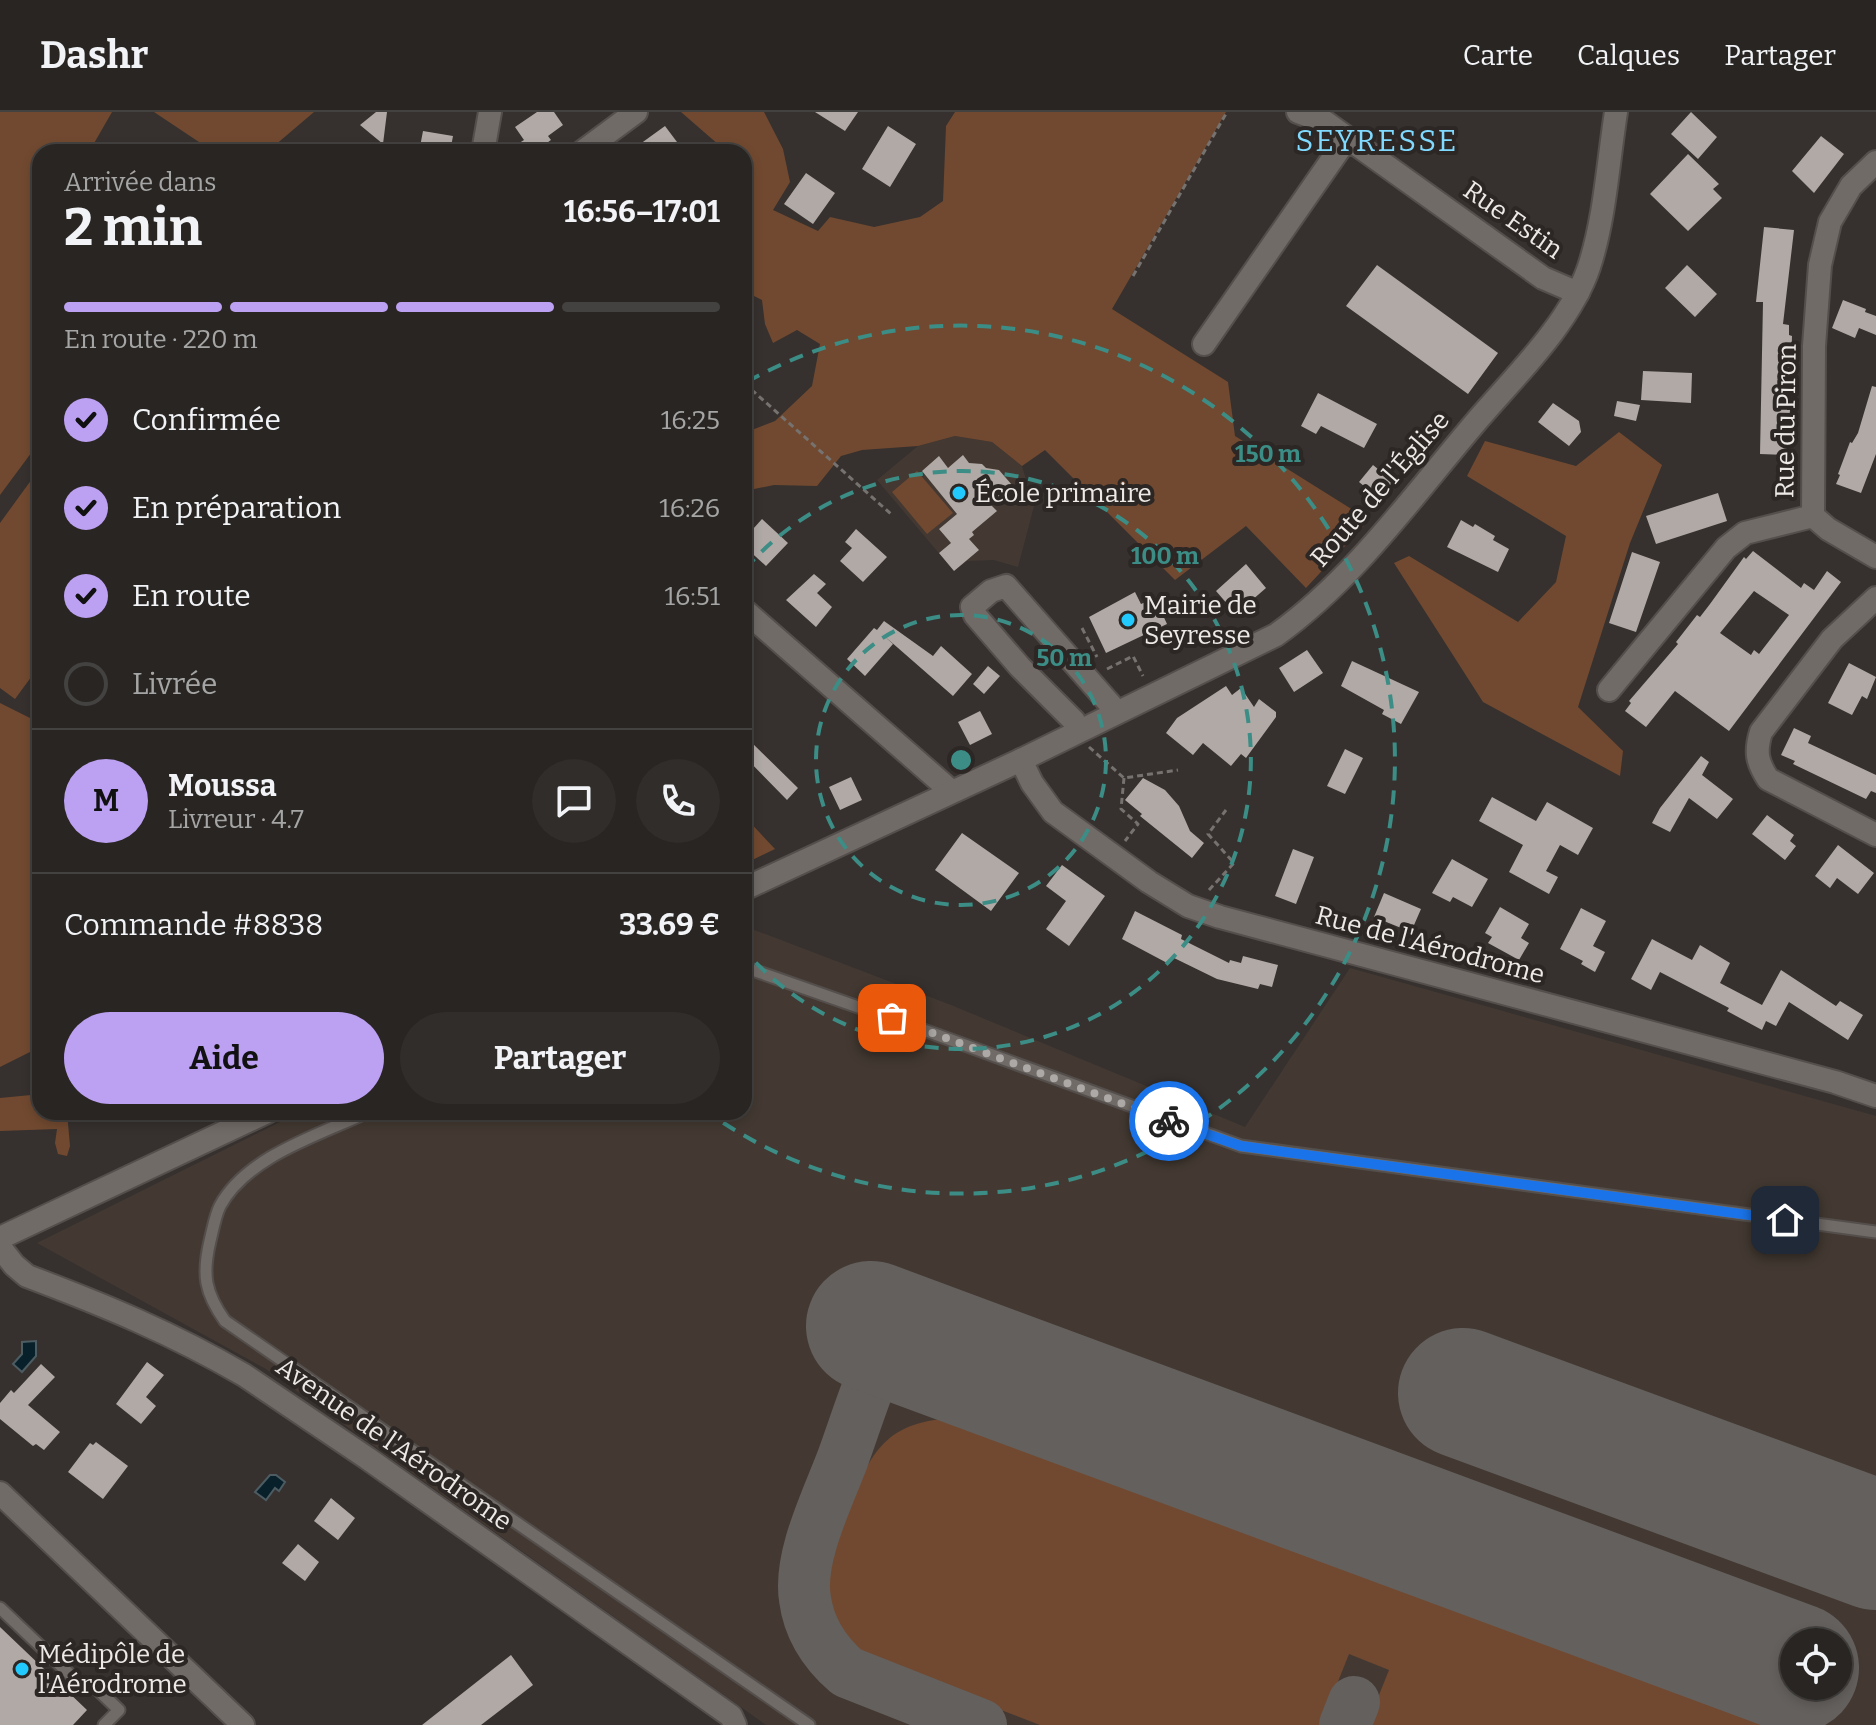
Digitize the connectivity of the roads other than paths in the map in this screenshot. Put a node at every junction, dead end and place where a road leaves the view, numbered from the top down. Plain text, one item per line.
1 (490, 112) edge
2 (636, 112) edge
3 (1298, 112) edge
4 (1616, 112) edge
5 (1329, 117) edge
6 (1347, 138) junction
7 (484, 144) edge
8 (593, 144) edge
9 (1875, 164) edge
10 (1578, 293) junction
11 (1204, 344) dead end
12 (1813, 516) junction
13 (1876, 557) edge
14 (1876, 598) edge
15 (752, 617) edge
16 (1609, 690) dead end
17 (1117, 712) junction
18 (1078, 731) junction
19 (1021, 760) junction
20 (951, 791) junction
21 (1876, 835) edge
22 (752, 885) edge
23 (752, 970) edge
24 (1876, 1096) edge
25 (250, 1120) edge
26 (351, 1120) edge
27 (1876, 1232) edge
28 (5, 1239) edge
29 (0, 1493) edge
30 (0, 1608) edge
31 (104, 1725) edge
32 (243, 1725) edge
33 (735, 1725) edge
34 (809, 1725) edge

1 - 7 street
2 - 8 street
3 - 5 street, Rue Estin
4 - 10 street, Route de l'Église
5 - 6 street, Rue Estin
6 - 10 street, Rue Estin
6 - 11 street
9 - 12 street, Rue du Piron
10 - 17 street, Route de l'Église
12 - 13 street
12 - 16 street, Rue du Piron
14 - 21 street
15 - 20 street
17 - 18 street, Route de l'Église
17 - 18 street
18 - 19 street, Route de l'Église
19 - 20 street, Route de l'Église
19 - 24 street, Rue de l'Aérodrome
20 - 22 street, Route de l'Église
23 - 27 lane
25 - 28 street
26 - 34 lane
28 - 33 street, Avenue de l'Aérodrome
29 - 32 street
30 - 31 lane

